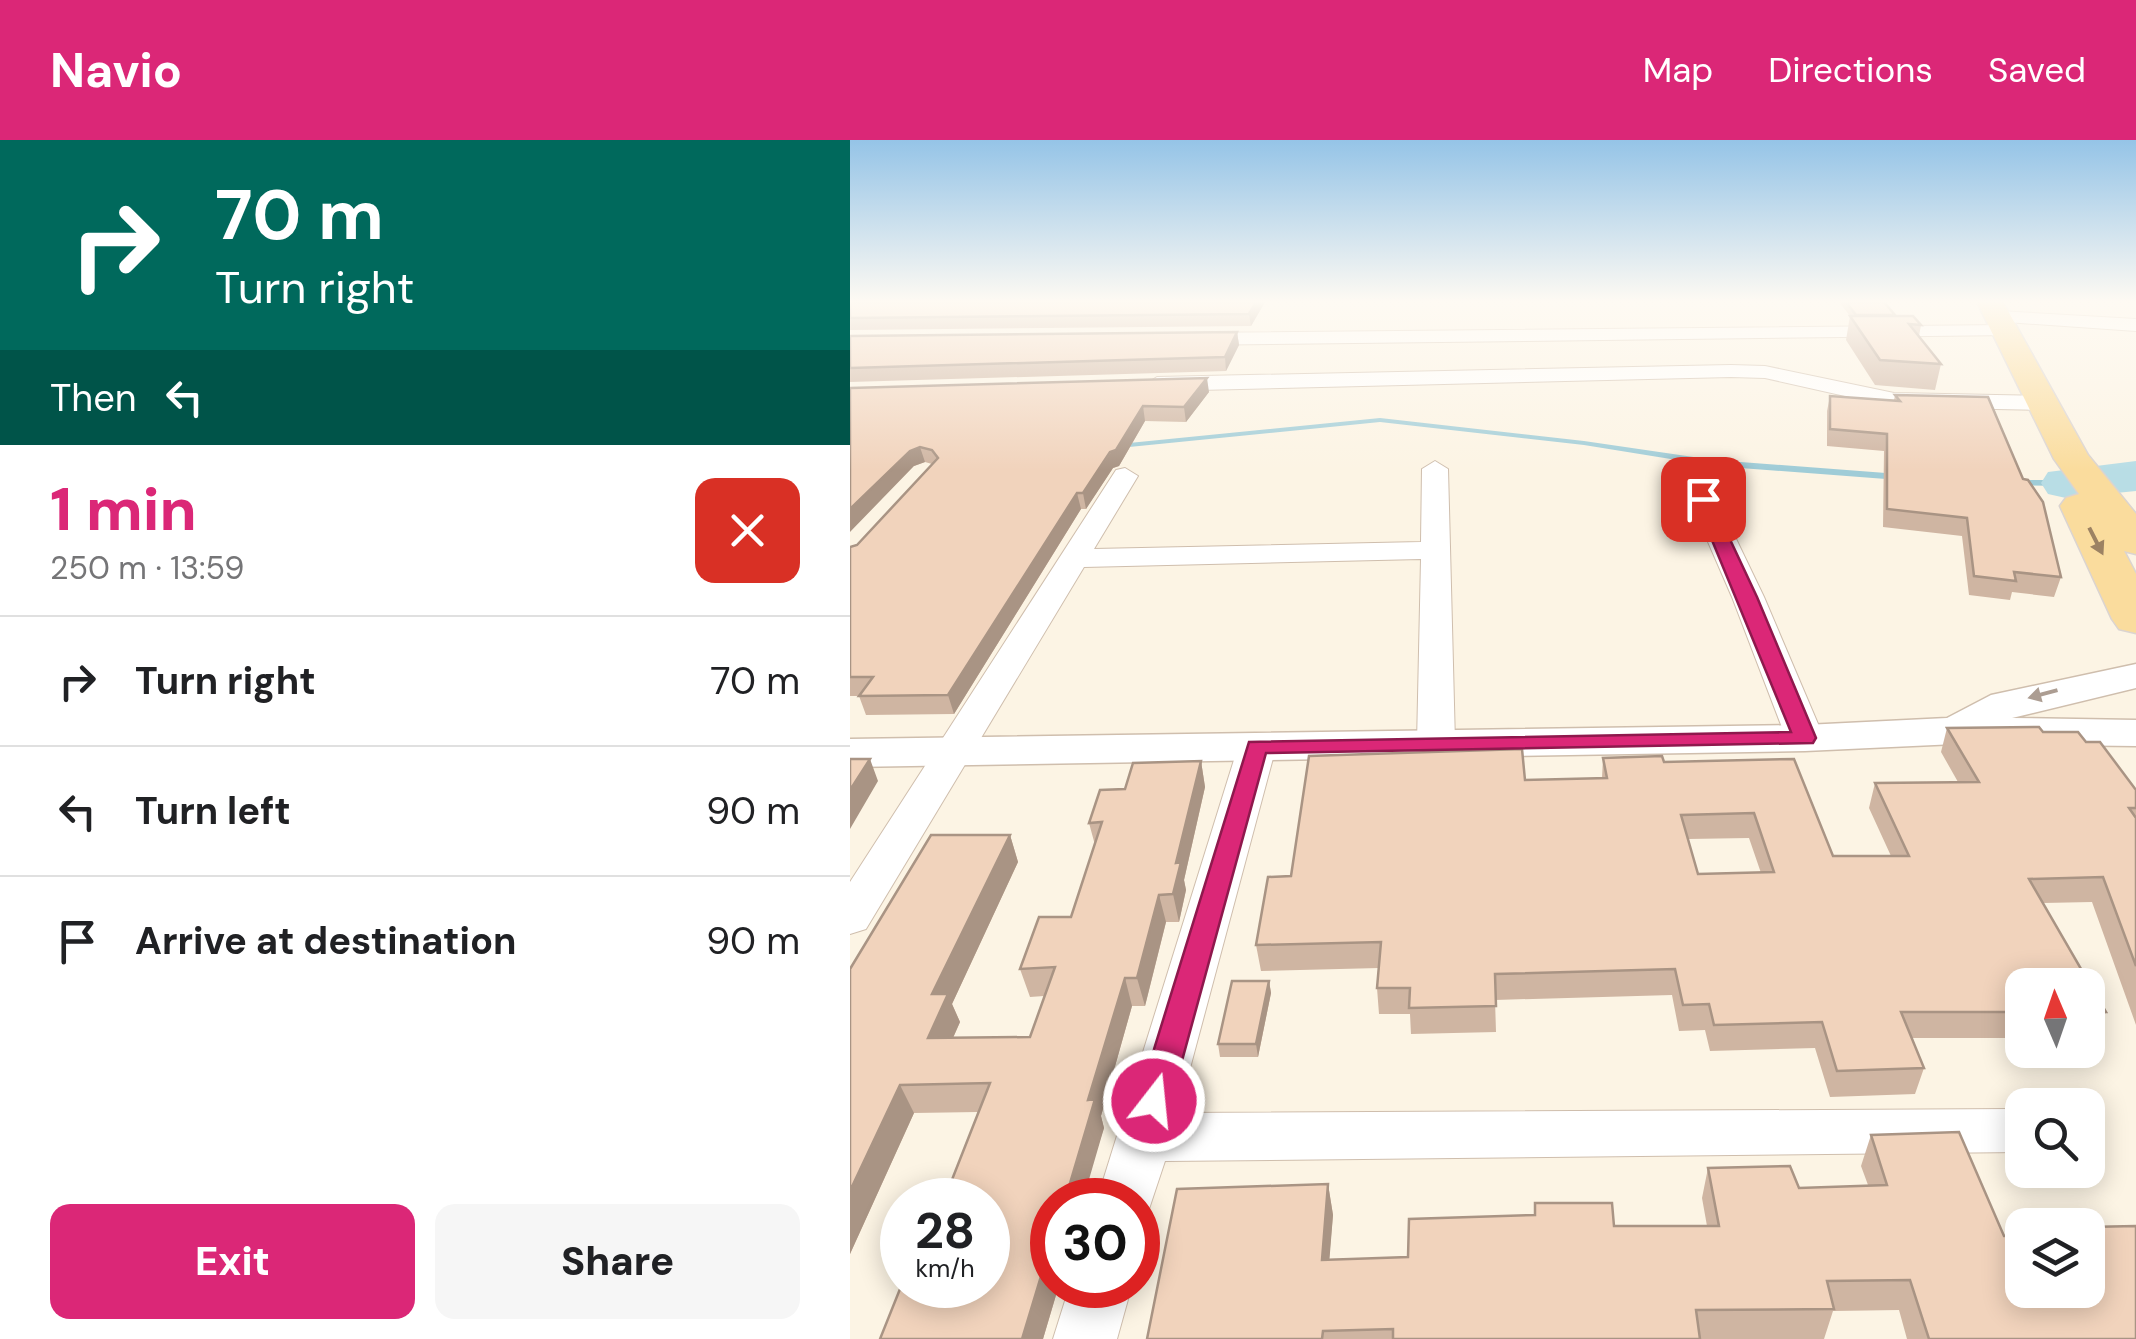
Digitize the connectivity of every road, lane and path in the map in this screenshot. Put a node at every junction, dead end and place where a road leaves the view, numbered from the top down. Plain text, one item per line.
1 (1300, 358) edge
2 (2018, 358) edge
3 (1296, 381) junction
4 (1128, 384) edge
5 (2041, 403) junction
6 (2072, 458) junction
7 (1688, 466) dead end
8 (1436, 468) dead end
9 (1124, 476) dead end
10 (2136, 542) edge
11 (1438, 550) junction
12 (1074, 558) junction
13 (2136, 619) edge
14 (2136, 676) edge
15 (1956, 731) junction
16 (2136, 733) edge
17 (1805, 738) junction
18 (1436, 744) junction
19 (1257, 747) junction
20 (955, 751) junction
21 (850, 753) edge
22 (850, 918) edge
23 (2005, 1132) edge
24 (1144, 1137) junction
25 (1132, 1178) edge
26 (1095, 1308) edge
27 (1086, 1339) edge

1 - 3 street
2 - 5 main road
3 - 4 street
3 - 5 street
5 - 6 main road
6 - 10 main road
6 -> 13 main road
7 - 17 street
8 - 11 street
9 - 12 street
11 - 12 street
11 - 18 street
12 - 20 street
14 -> 15 street
15 - 16 street
15 - 17 street
17 - 18 street
18 - 19 street
19 - 20 street
19 - 24 street
20 - 21 street
20 - 22 street
23 - 24 street
24 - 25 street
26 - 27 street

